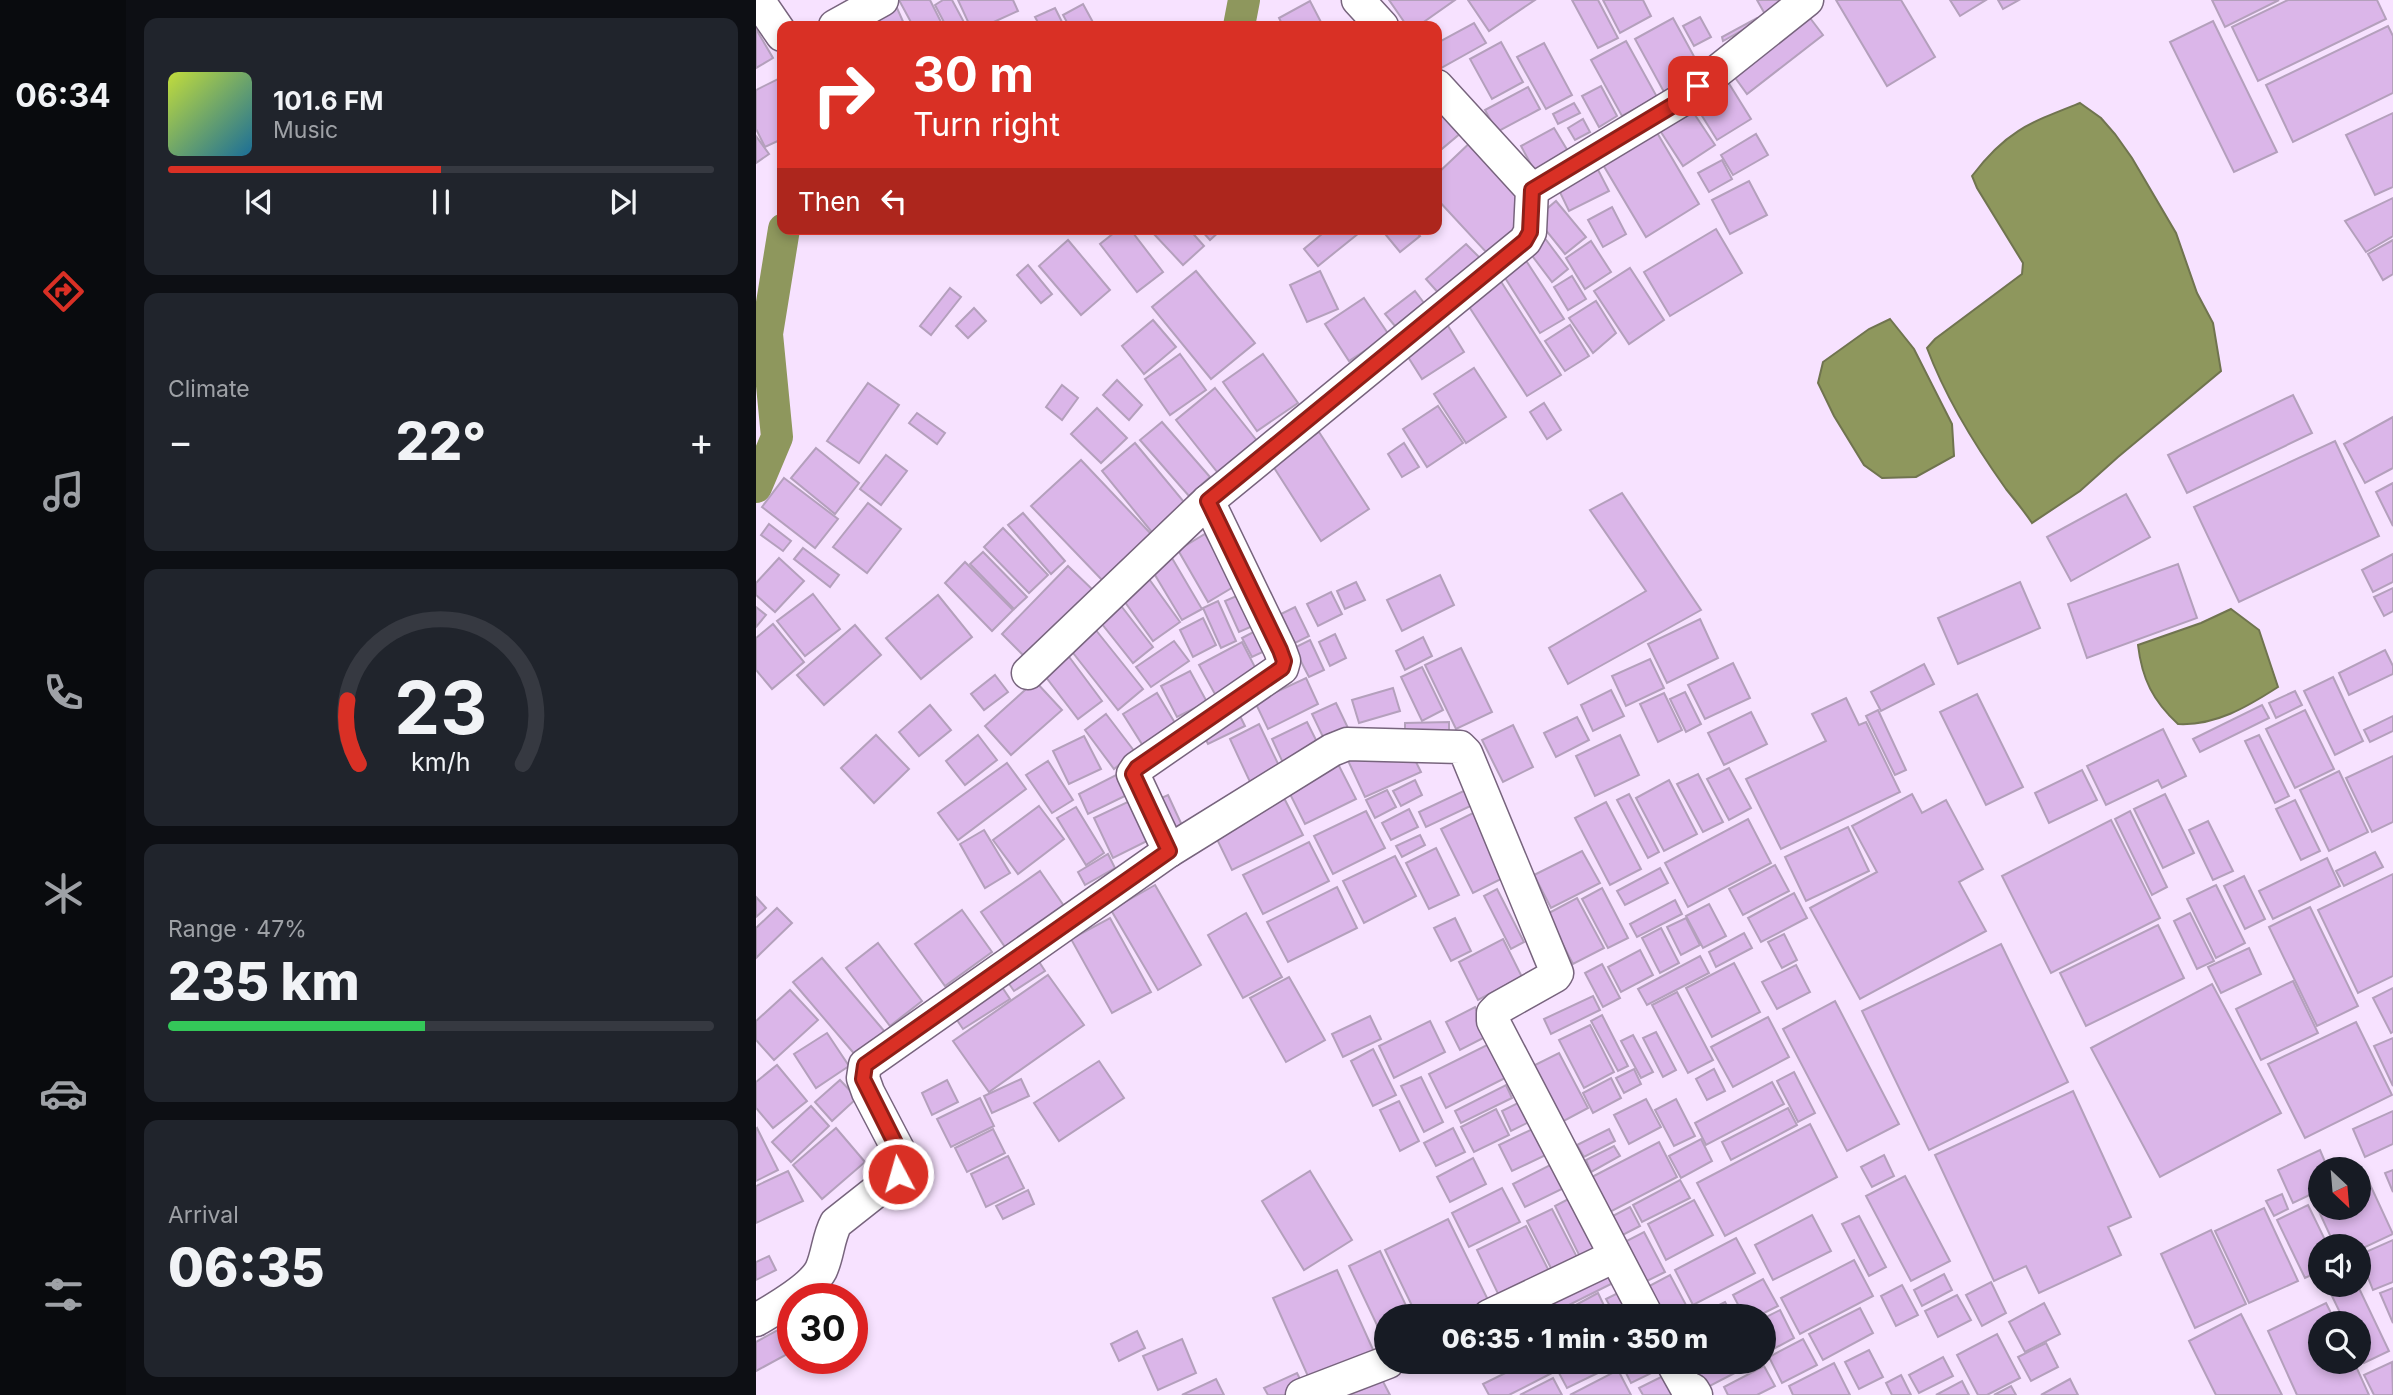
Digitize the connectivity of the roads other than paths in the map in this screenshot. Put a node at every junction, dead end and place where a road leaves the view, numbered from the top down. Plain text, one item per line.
1 (758, 0) edge
2 (882, 0) edge
3 (1358, 0) edge
4 (1807, 0) edge
5 (844, 21) edge
6 (1377, 21) edge
7 (777, 28) edge
8 (1442, 91) edge
9 (1532, 190) junction
10 (1208, 501) junction
11 (1028, 673) dead end
12 (1169, 851) junction
13 (1615, 1256) junction
14 (1514, 1304) edge
15 (1641, 1304) edge
16 (756, 1320) edge
17 (1374, 1367) edge
18 (1679, 1374) edge
19 (1302, 1395) edge
20 (1696, 1395) edge

1 - 7 street
2 - 5 street
3 - 6 street
4 - 9 street
8 - 9 street
9 - 10 street
10 - 11 street
10 - 12 street
12 - 13 street
12 - 16 street
13 - 14 street
13 - 15 street
17 - 19 street
18 - 20 street

